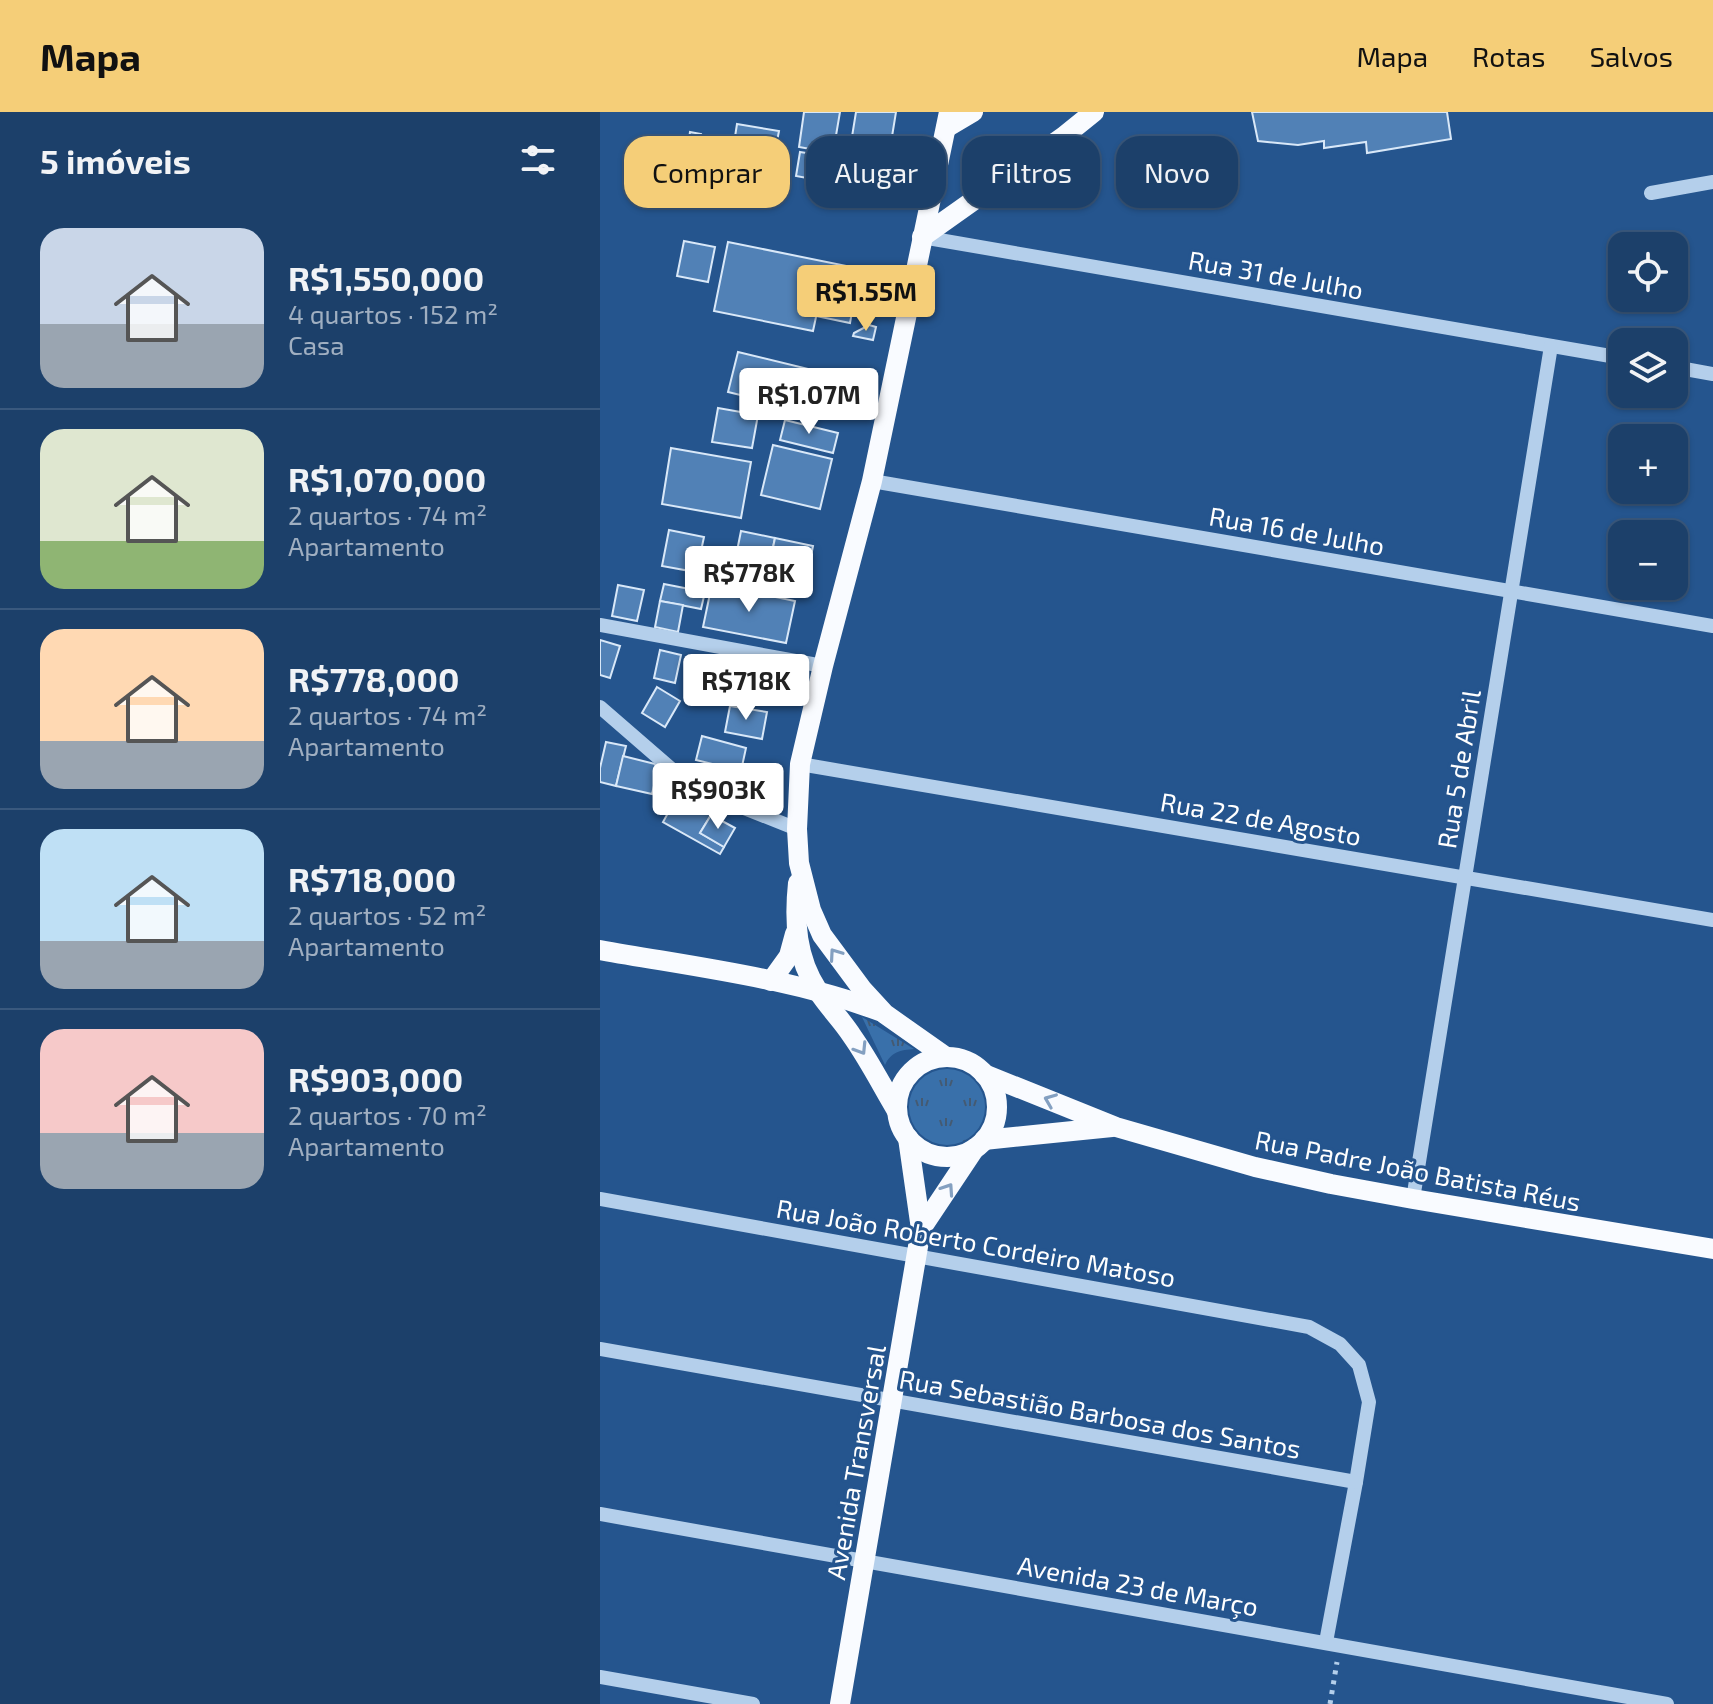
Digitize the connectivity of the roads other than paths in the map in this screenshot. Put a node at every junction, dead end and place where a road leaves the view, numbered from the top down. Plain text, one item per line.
1 (973, 112) edge
2 (1094, 112) edge
3 (947, 120) edge
4 (1713, 182) edge
5 (1651, 193) dead end
6 (922, 237) junction
7 (1551, 346) junction
8 (1608, 356) edge
9 (1688, 370) edge
10 (1713, 374) edge
11 (872, 481) junction
12 (1511, 591) junction
13 (600, 625) edge
14 (1713, 626) edge
15 (823, 666) junction
16 (600, 707) edge
17 (800, 764) junction
18 (797, 829) junction
19 (799, 863) junction
20 (1465, 877) junction
21 (1713, 920) edge
22 (796, 927) junction
23 (600, 950) edge
24 (771, 981) junction
25 (818, 992) junction
26 (885, 1014) junction
27 (946, 1057) junction
28 (984, 1074) junction
29 (897, 1111) junction
30 (1116, 1127) junction
31 (908, 1138) junction
32 (980, 1144) junction
33 (600, 1199) edge
34 (1413, 1199) junction
35 (921, 1229) junction
36 (1713, 1249) edge
37 (917, 1256) junction
38 (600, 1349) edge
39 (892, 1401) junction
40 (1356, 1482) junction
41 (600, 1514) edge
42 (864, 1561) junction
43 (1333, 1643) junction
44 (600, 1677) edge
45 (753, 1704) edge
46 (840, 1704) edge
47 (1667, 1704) edge

1 - 3 main road
2 - 6 main road
3 - 6 main road
4 - 5 street
6 - 7 street, Rua 31 de Julho
6 - 11 main road
7 - 8 street, Rua 31 de Julho
7 - 12 street, Rua 5 de Abril
9 - 10 street
11 - 12 street, Rua 16 de Julho
11 - 15 main road
12 - 14 street, Rua 16 de Julho
12 - 20 street, Rua 5 de Abril
13 - 15 street
15 - 17 main road
16 - 18 street
17 - 18 main road
17 - 20 street, Rua 22 de Agosto
18 - 19 main road
19 - 22 main road
26 -> 19 main road
20 - 21 street, Rua 22 de Agosto
20 - 34 street, Rua 5 de Abril
22 - 24 main road
22 - 25 main road
23 - 24 main road
24 - 25 main road
25 - 26 main road
25 -> 29 main road
26 - 27 main road
27 - 28 main road
27 - 29 main road
30 -> 28 main road, Rua Padre João Batista Réus
28 - 32 main road
29 - 31 main road
30 - 32 main road, Rua Padre João Batista Réus
30 - 34 main road, Rua Padre João Batista Réus
31 - 32 main road
31 - 35 main road, Avenida Transversal
35 -> 32 main road, Avenida Transversal
33 - 37 street, Rua João Roberto Cordeiro Matoso
34 - 36 main road, Rua Padre João Batista Réus
35 - 37 main road, Avenida Transversal
37 - 39 main road, Avenida Transversal
37 - 40 street, Rua João Roberto Cordeiro Matoso
38 - 39 street, Rua Sebastião Barbosa dos Santos
39 - 40 street, Rua Sebastião Barbosa dos Santos
39 - 42 main road, Avenida Transversal
40 - 43 street
41 - 42 street, Avenida 23 de Março
42 - 43 street, Avenida 23 de Março
42 - 46 main road, Avenida Transversal
43 - 47 street, Avenida 23 de Março
44 - 45 street

